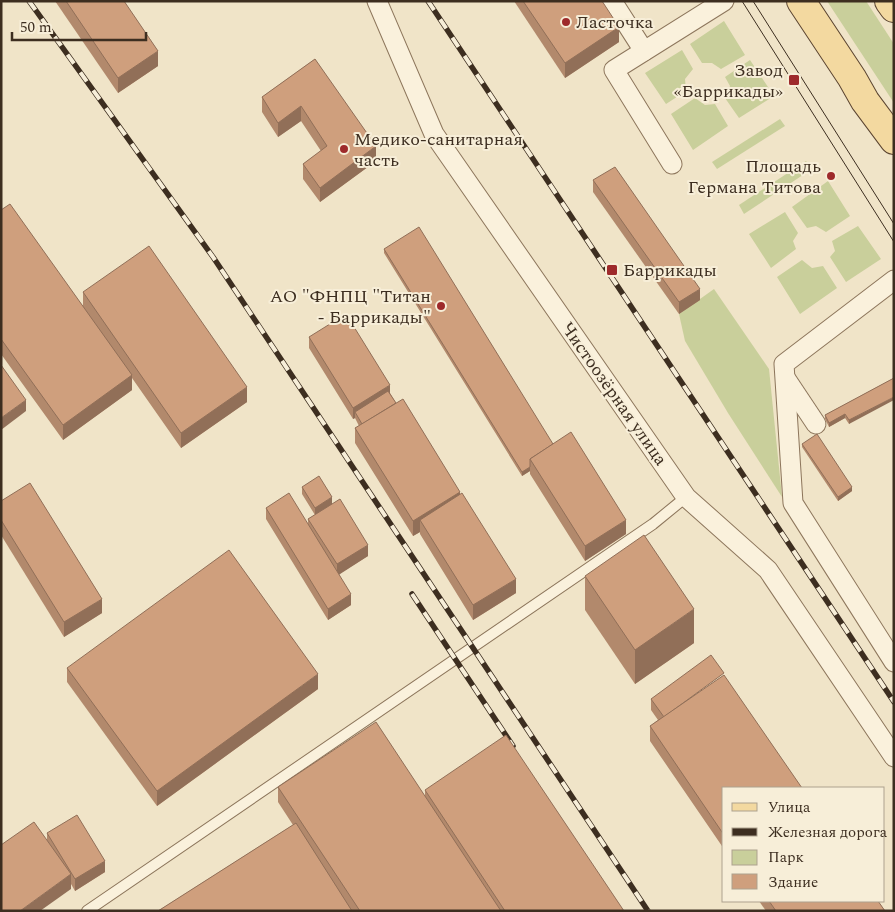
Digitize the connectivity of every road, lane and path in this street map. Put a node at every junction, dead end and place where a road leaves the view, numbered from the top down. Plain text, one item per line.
1 (377, 1) edge
2 (612, 1) edge
3 (724, 1) edge
4 (802, 1) edge
5 (890, 1) edge
6 (894, 8) edge
7 (644, 51) junction
8 (894, 140) edge
9 (672, 164) dead end
10 (894, 280) edge
11 (785, 378) junction
12 (816, 424) dead end
13 (686, 497) junction
14 (894, 662) edge
15 (894, 757) edge
16 (87, 911) edge

1 - 13 street, Чистоозёрная улица
2 - 7 street
3 - 7 street
4 - 8 main road
5 - 6 main road
7 - 9 street
10 - 11 street
11 - 12 street
11 - 14 street
13 - 15 street, Чистоозёрная улица
13 - 16 lane

